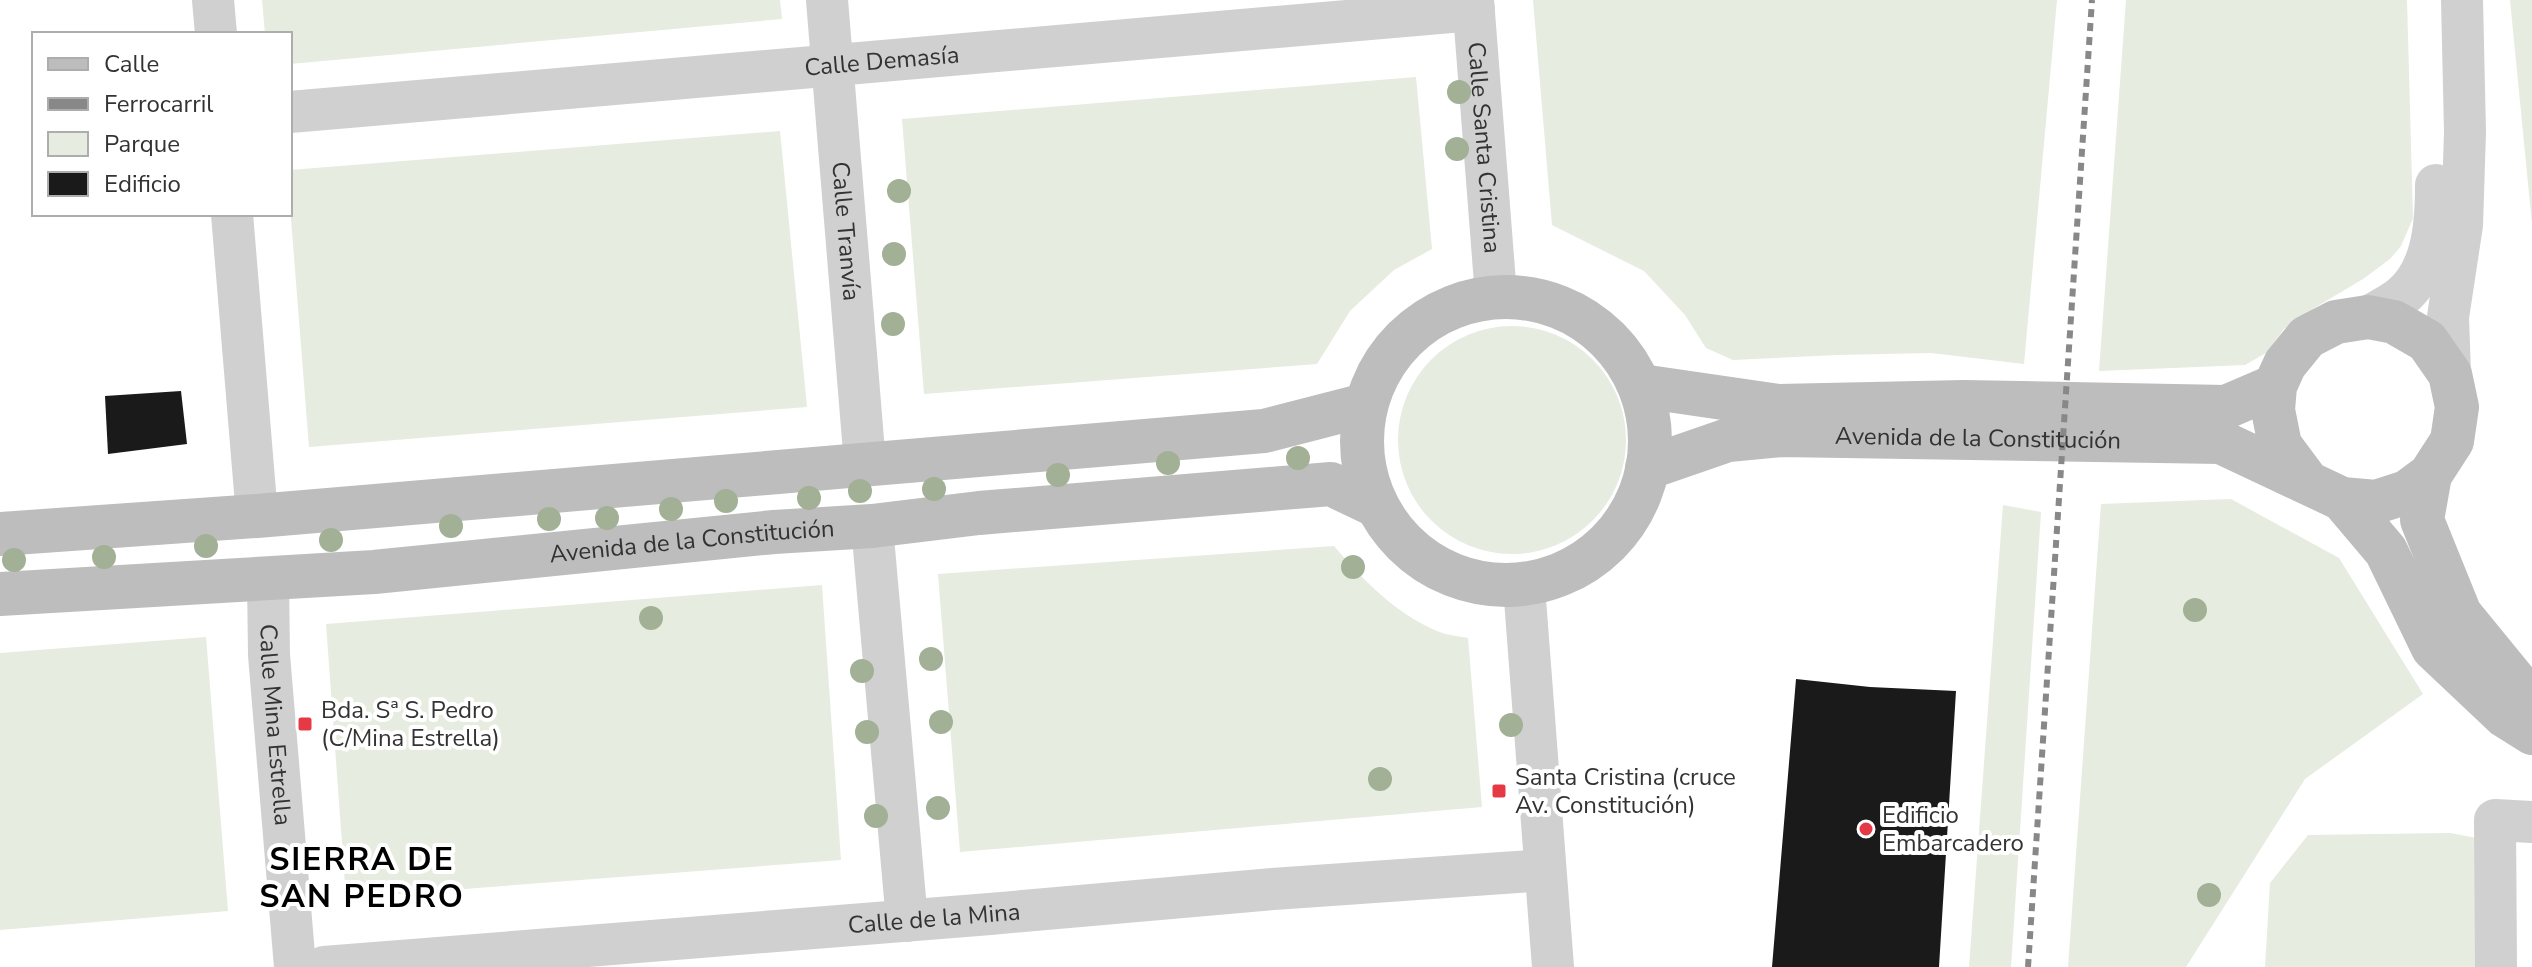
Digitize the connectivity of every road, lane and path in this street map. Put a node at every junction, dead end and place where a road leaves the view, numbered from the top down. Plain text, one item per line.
1 (213, 0) edge
2 (827, 0) edge
3 (2434, 0) edge
4 (2462, 0) edge
5 (1474, 5) edge
6 (216, 32) edge
7 (832, 65) junction
8 (292, 112) edge
9 (232, 216) edge
10 (1496, 296) junction
11 (2368, 317) junction
12 (2450, 374) junction
13 (1641, 386) junction
14 (2275, 386) junction
15 (1365, 405) junction
16 (865, 464) junction
17 (1647, 468) junction
18 (2430, 475) junction
19 (2324, 490) junction
20 (1377, 506) junction
21 (257, 516) junction
22 (872, 526) junction
23 (0, 534) edge
24 (268, 579) junction
25 (1524, 586) junction
26 (0, 594) edge
27 (2532, 696) edge
28 (2532, 733) edge
29 (2513, 821) edge
30 (1545, 870) junction
31 (907, 921) junction
32 (295, 967) edge
33 (324, 967) edge
34 (1553, 967) edge
35 (2496, 967) edge

1 - 6 street
2 - 7 street, Calle Tranvía
3 - 11 street
4 - 12 street
5 - 7 street, Calle Demasía
5 - 10 street, Calle Santa Cristina
7 - 8 street, Calle Demasía
7 - 16 street, Calle Tranvía
9 - 21 street
10 - 13 main road
10 - 15 main road
11 - 12 main road
11 - 14 main road
12 - 18 main road
13 - 14 main road, Avenida de la Constitución
13 - 17 main road
14 - 19 main road
15 - 16 main road
15 - 20 main road
16 - 21 main road
17 - 19 main road, Avenida de la Constitución
17 - 25 main road
18 - 19 main road
18 - 27 main road
19 - 28 main road, Avenida de la Constitución
20 - 22 main road, Avenida de la Constitución
20 - 25 main road
21 - 23 main road
22 - 24 main road, Avenida de la Constitución
22 - 31 street
24 - 26 main road, Avenida de la Constitución
24 - 32 street, Calle Mina Estrella
25 - 30 street
29 - 35 street
30 - 31 street, Calle de la Mina
30 - 34 street
31 - 33 street, Calle de la Mina

